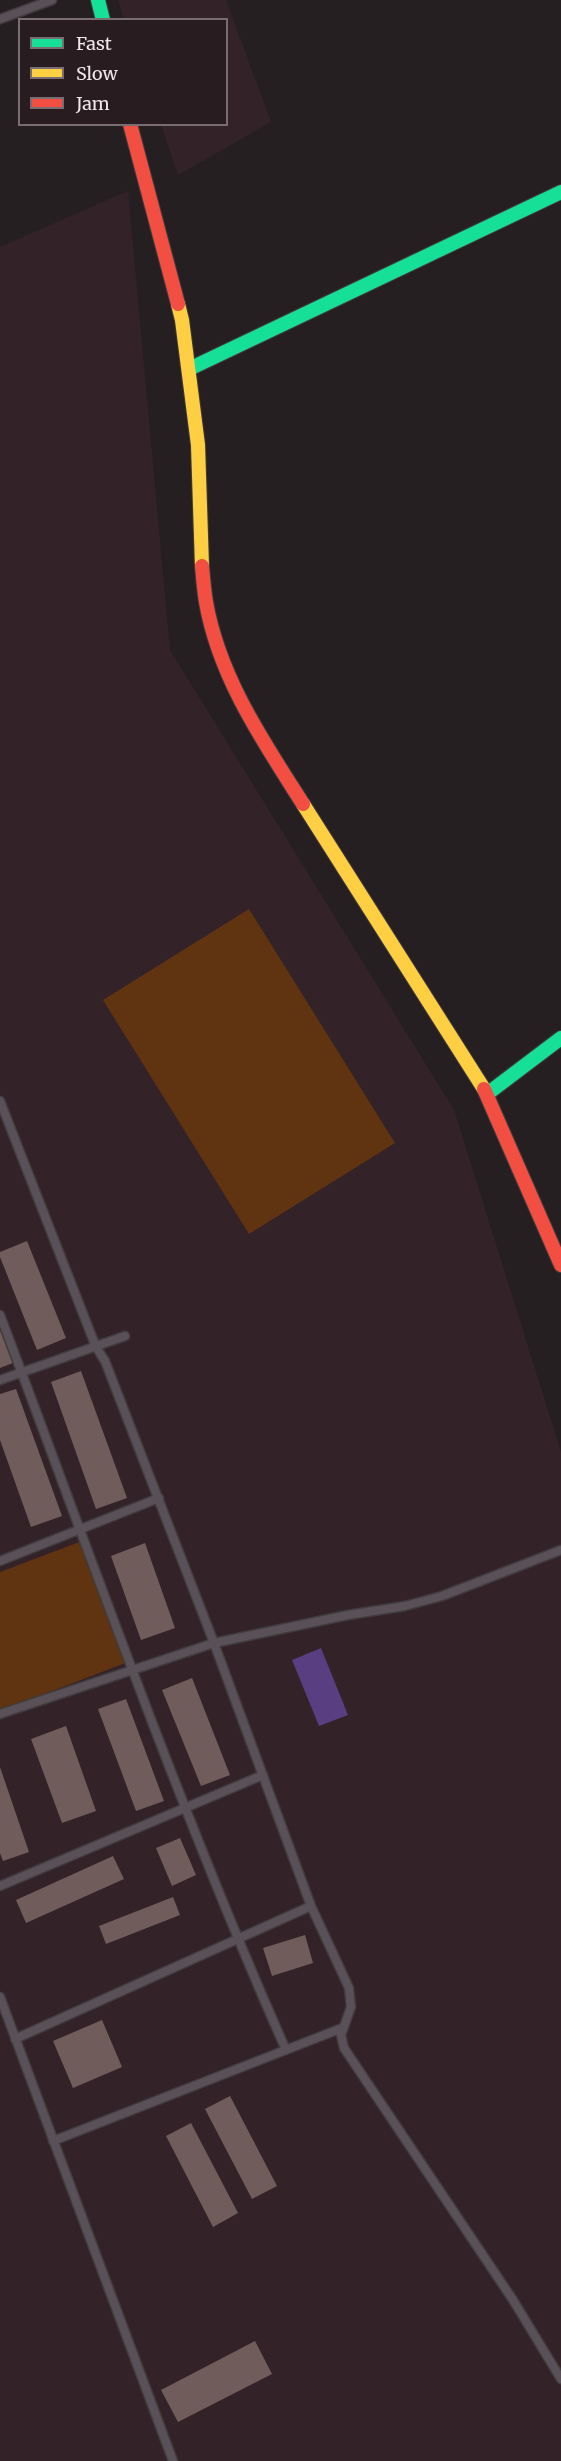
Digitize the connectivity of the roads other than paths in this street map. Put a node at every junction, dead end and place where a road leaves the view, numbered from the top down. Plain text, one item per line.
1 (52, 0) edge
2 (98, 0) edge
3 (102, 18) edge
4 (0, 19) edge
5 (131, 126) edge
6 (561, 192) edge
7 (189, 369) junction
8 (561, 1038) edge
9 (488, 1094) junction
10 (0, 1101) edge
11 (561, 1265) edge
12 (0, 1315) edge
13 (125, 1336) dead end
14 (96, 1347) junction
15 (22, 1373) junction
16 (0, 1380) edge
17 (159, 1498) junction
18 (80, 1530) junction
19 (561, 1550) edge
20 (0, 1561) edge
21 (214, 1643) junction
22 (131, 1669) junction
23 (0, 1714) edge
24 (263, 1775) junction
25 (184, 1808) junction
26 (0, 1886) edge
27 (311, 1906) junction
28 (237, 1940) junction
29 (0, 1997) edge
30 (342, 2028) junction
31 (15, 2039) junction
32 (286, 2050) junction
33 (52, 2141) junction
34 (561, 2379) edge
35 (173, 2461) edge

1 - 4 lane
2 - 3 street
5 - 7 street
6 - 7 street
7 - 9 street
8 - 9 street
9 - 11 street
10 - 14 lane
12 - 15 lane
13 - 14 lane
14 - 15 lane
14 - 17 lane
15 - 16 lane
15 - 18 lane
17 - 18 lane
17 - 21 lane
18 - 20 lane
18 - 22 lane
19 - 21 lane
21 - 22 lane
21 - 24 lane
22 - 23 lane
22 - 25 lane
24 - 25 lane
24 - 27 lane
25 - 26 lane
25 - 28 lane
27 - 28 lane
27 - 30 lane
28 - 31 lane
28 - 32 lane
29 - 31 lane
30 - 32 lane
30 - 34 lane
31 - 33 lane
32 - 33 lane
33 - 35 lane

